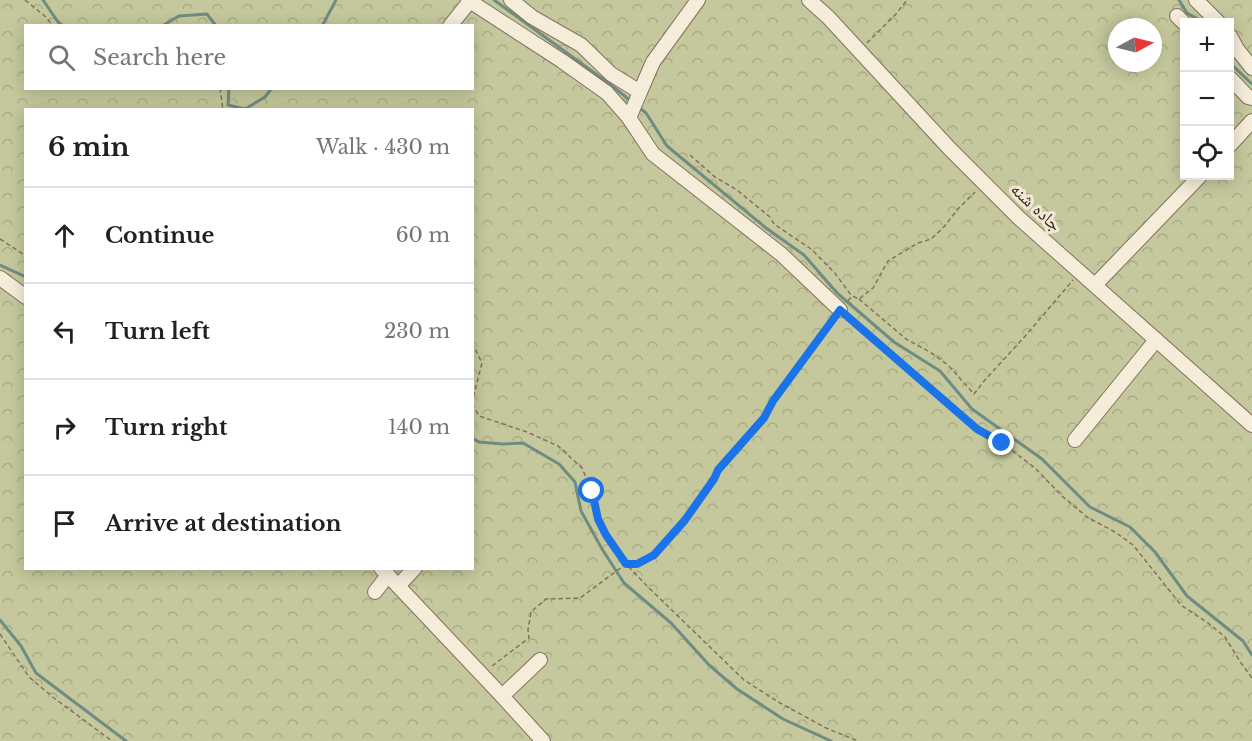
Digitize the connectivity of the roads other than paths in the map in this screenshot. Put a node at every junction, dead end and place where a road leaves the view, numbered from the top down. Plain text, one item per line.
1 (511, 0) edge
2 (698, 0) edge
3 (809, 0) edge
4 (1196, 0) edge
5 (469, 1) edge
6 (1214, 18) edge
7 (452, 24) edge
8 (1234, 43) edge
9 (1252, 68) edge
10 (1234, 82) edge
11 (1252, 98) edge
12 (635, 104) junction
13 (1252, 121) edge
14 (1234, 141) edge
15 (1196, 180) edge
16 (0, 278) edge
17 (1095, 285) junction
18 (24, 296) edge
19 (840, 310) road end
20 (1156, 340) junction
21 (1252, 425) edge
22 (1075, 440) dead end
23 (413, 570) edge
24 (385, 572) edge
25 (398, 586) junction
26 (375, 592) dead end
27 (540, 660) dead end
28 (502, 696) junction
29 (543, 741) edge

1 - 12 street
2 - 12 street
3 - 17 street, جاده شنه
4 - 6 street
5 - 7 street
5 - 12 street
8 - 9 street
10 - 11 street
12 - 19 street
13 - 14 street
15 - 17 street
16 - 18 street
17 - 20 street, جاده شنه
20 - 21 street, جاده شنه
20 - 22 street
23 - 25 street
24 - 25 street
24 - 26 street
25 - 28 street
27 - 28 street
28 - 29 street

